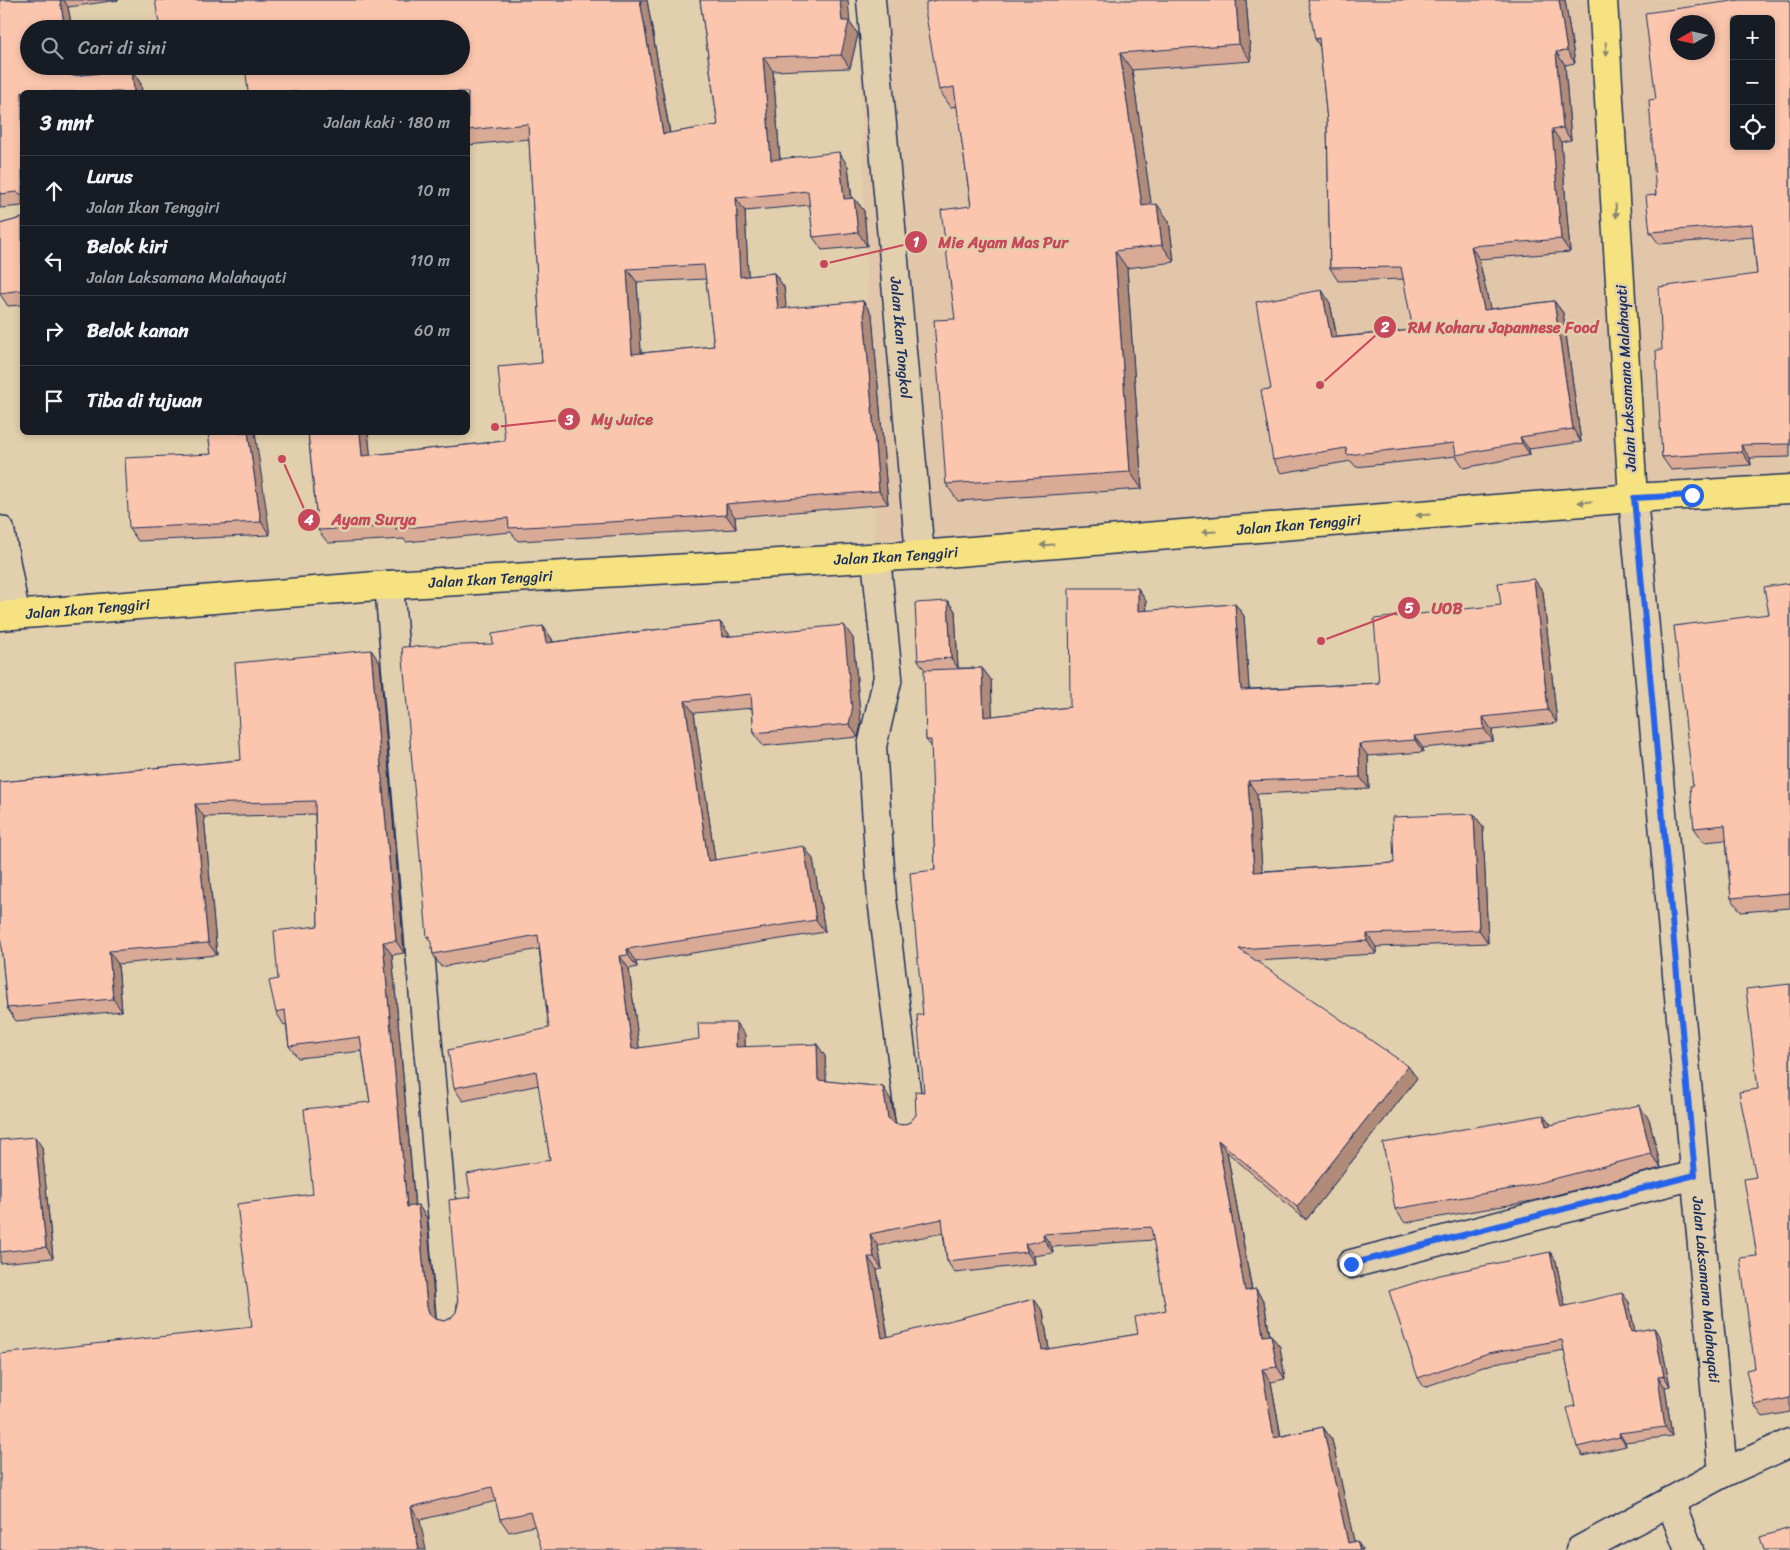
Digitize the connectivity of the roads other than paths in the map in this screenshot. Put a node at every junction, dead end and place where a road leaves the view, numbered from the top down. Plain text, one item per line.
1 (871, 0) edge
2 (1603, 0) edge
3 (1790, 489) edge
4 (1634, 498) junction
5 (0, 530) edge
6 (920, 554) junction
7 (876, 558) junction
8 (389, 585) junction
9 (8, 615) edge
10 (910, 1122) edge
11 (1695, 1175) junction
12 (1351, 1264) dead end
13 (451, 1318) edge
14 (1790, 1443) edge
15 (1723, 1473) junction
16 (1670, 1501) junction
17 (1580, 1550) edge
18 (1689, 1550) edge

1 - 6 street, Jalan Ikan Tongkol
2 -> 4 main road, Jalan Laksamana Malahayati
3 - 4 main road, Jalan Ikan Tenggiri
4 -> 6 main road, Jalan Ikan Tenggiri
4 - 11 street, Jalan Laksamana Malahayati
5 - 9 street
6 - 7 main road, Jalan Ikan Tenggiri
7 - 8 main road, Jalan Ikan Tenggiri
7 - 10 street
8 - 9 main road, Jalan Ikan Tenggiri
8 - 13 street
11 - 12 street
11 - 15 street, Jalan Laksamana Malahayati
14 - 15 street
15 - 16 street
16 - 17 street
16 - 18 street

